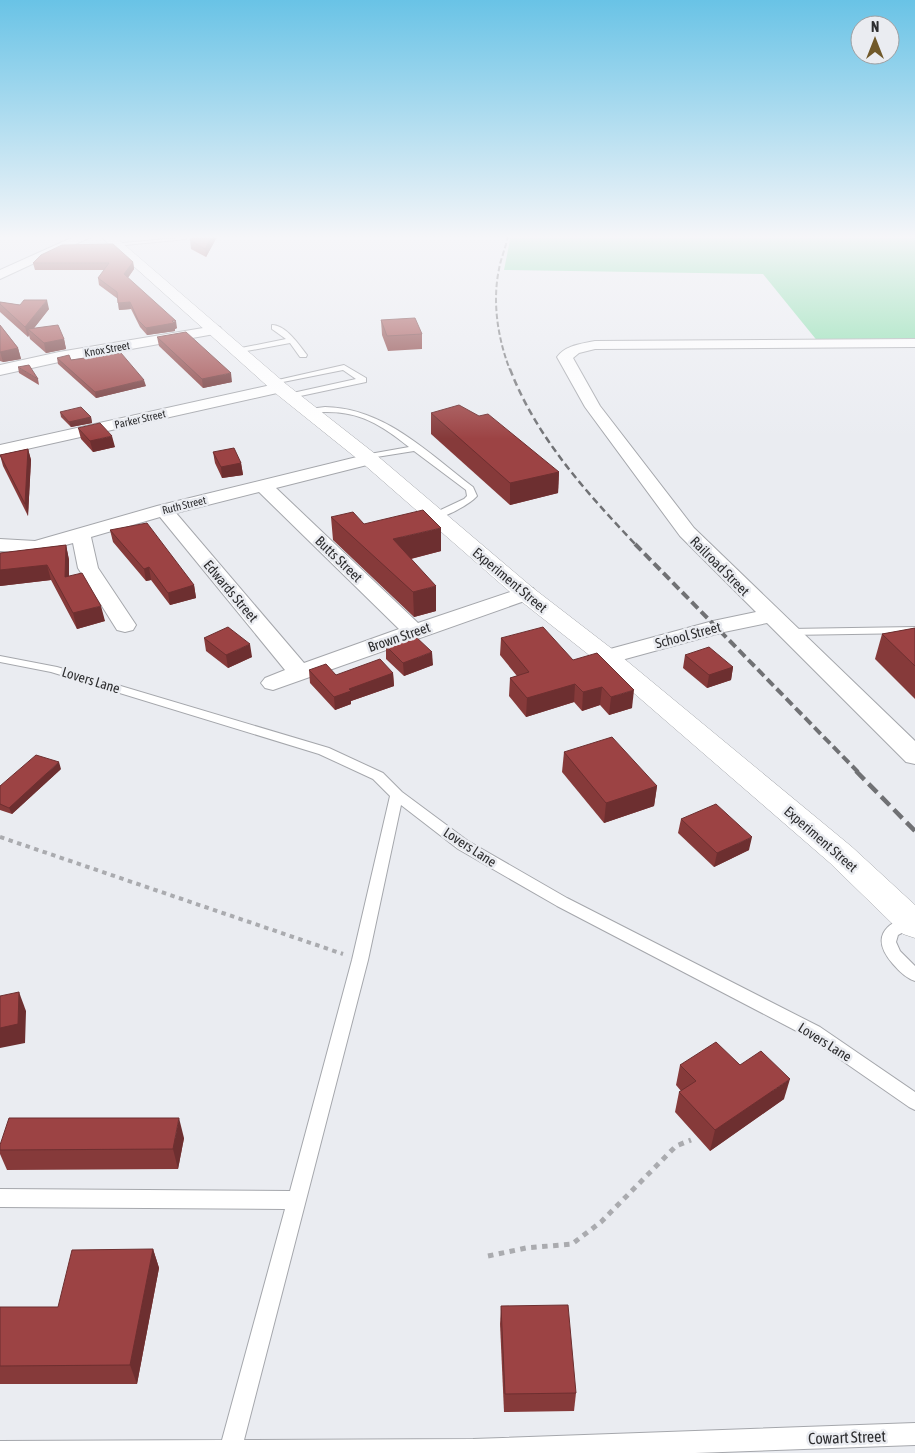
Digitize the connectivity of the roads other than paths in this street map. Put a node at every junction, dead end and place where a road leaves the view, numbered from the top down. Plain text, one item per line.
1 (184, 303) edge
2 (275, 326) dead end
3 (215, 330) junction
4 (292, 340) junction
5 (915, 343) edge
6 (239, 351) junction
7 (303, 355) dead end
8 (0, 370) edge
9 (308, 375) junction
10 (281, 388) junction
11 (324, 389) junction
12 (309, 411) junction
13 (416, 448) junction
14 (0, 450) edge
15 (368, 458) junction
16 (263, 486) junction
17 (164, 510) junction
18 (435, 516) junction
19 (80, 535) junction
20 (0, 545) edge
21 (525, 593) junction
22 (770, 616) junction
23 (125, 625) dead end
24 (915, 630) edge
25 (415, 632) junction
26 (789, 632) junction
27 (607, 657) junction
28 (0, 659) edge
29 (299, 672) junction
30 (273, 683) dead end
31 (915, 756) edge
32 (397, 795) junction
33 (913, 923) edge
34 (915, 975) edge
35 (915, 1102) edge
36 (0, 1198) edge
37 (296, 1200) junction
38 (915, 1434) edge
39 (718, 1448) edge
40 (487, 1451) edge
41 (0, 1452) edge
42 (230, 1452) edge
43 (60, 1453) edge

1 - 3 main road, Experiment Street
2 - 4 lane
3 - 6 main road, Experiment Street
3 - 8 street, Knox Street
4 - 6 lane
4 - 7 lane
5 - 22 street, Railroad Street
6 - 10 main road, Experiment Street
9 - 10 lane
9 - 11 lane
9 - 11 lane
10 - 11 lane
10 - 12 main road, Experiment Street
10 - 14 street, Parker Street
12 - 13 lane
12 - 15 main road, Experiment Street
13 - 15 lane
13 - 18 lane
15 - 16 street, Ruth Street
15 - 18 main road, Experiment Street
16 - 17 street, Ruth Street
16 - 25 street, Butts Street
17 - 19 street, Ruth Street
17 - 29 street, Edwards Street
18 - 21 main road, Experiment Street
19 - 20 street, Ruth Street
19 - 23 street
21 - 25 street, Brown Street
21 - 27 main road, Experiment Street
22 - 26 street, Railroad Street
22 - 27 street, School Street
24 - 26 lane
25 - 29 street, Brown Street
26 - 31 street, Railroad Street
27 - 33 main road, Experiment Street
28 - 32 lane, Lovers Lane
29 - 30 street, Brown Street
32 - 35 lane, Lovers Lane
32 - 37 lane
33 - 34 lane
36 - 37 lane
37 - 42 lane
38 - 39 lane, Cowart Street
39 - 40 lane, Cowart Street
40 - 42 lane, Cowart Street
41 - 43 lane, Cowart Street
42 - 43 lane, Cowart Street

